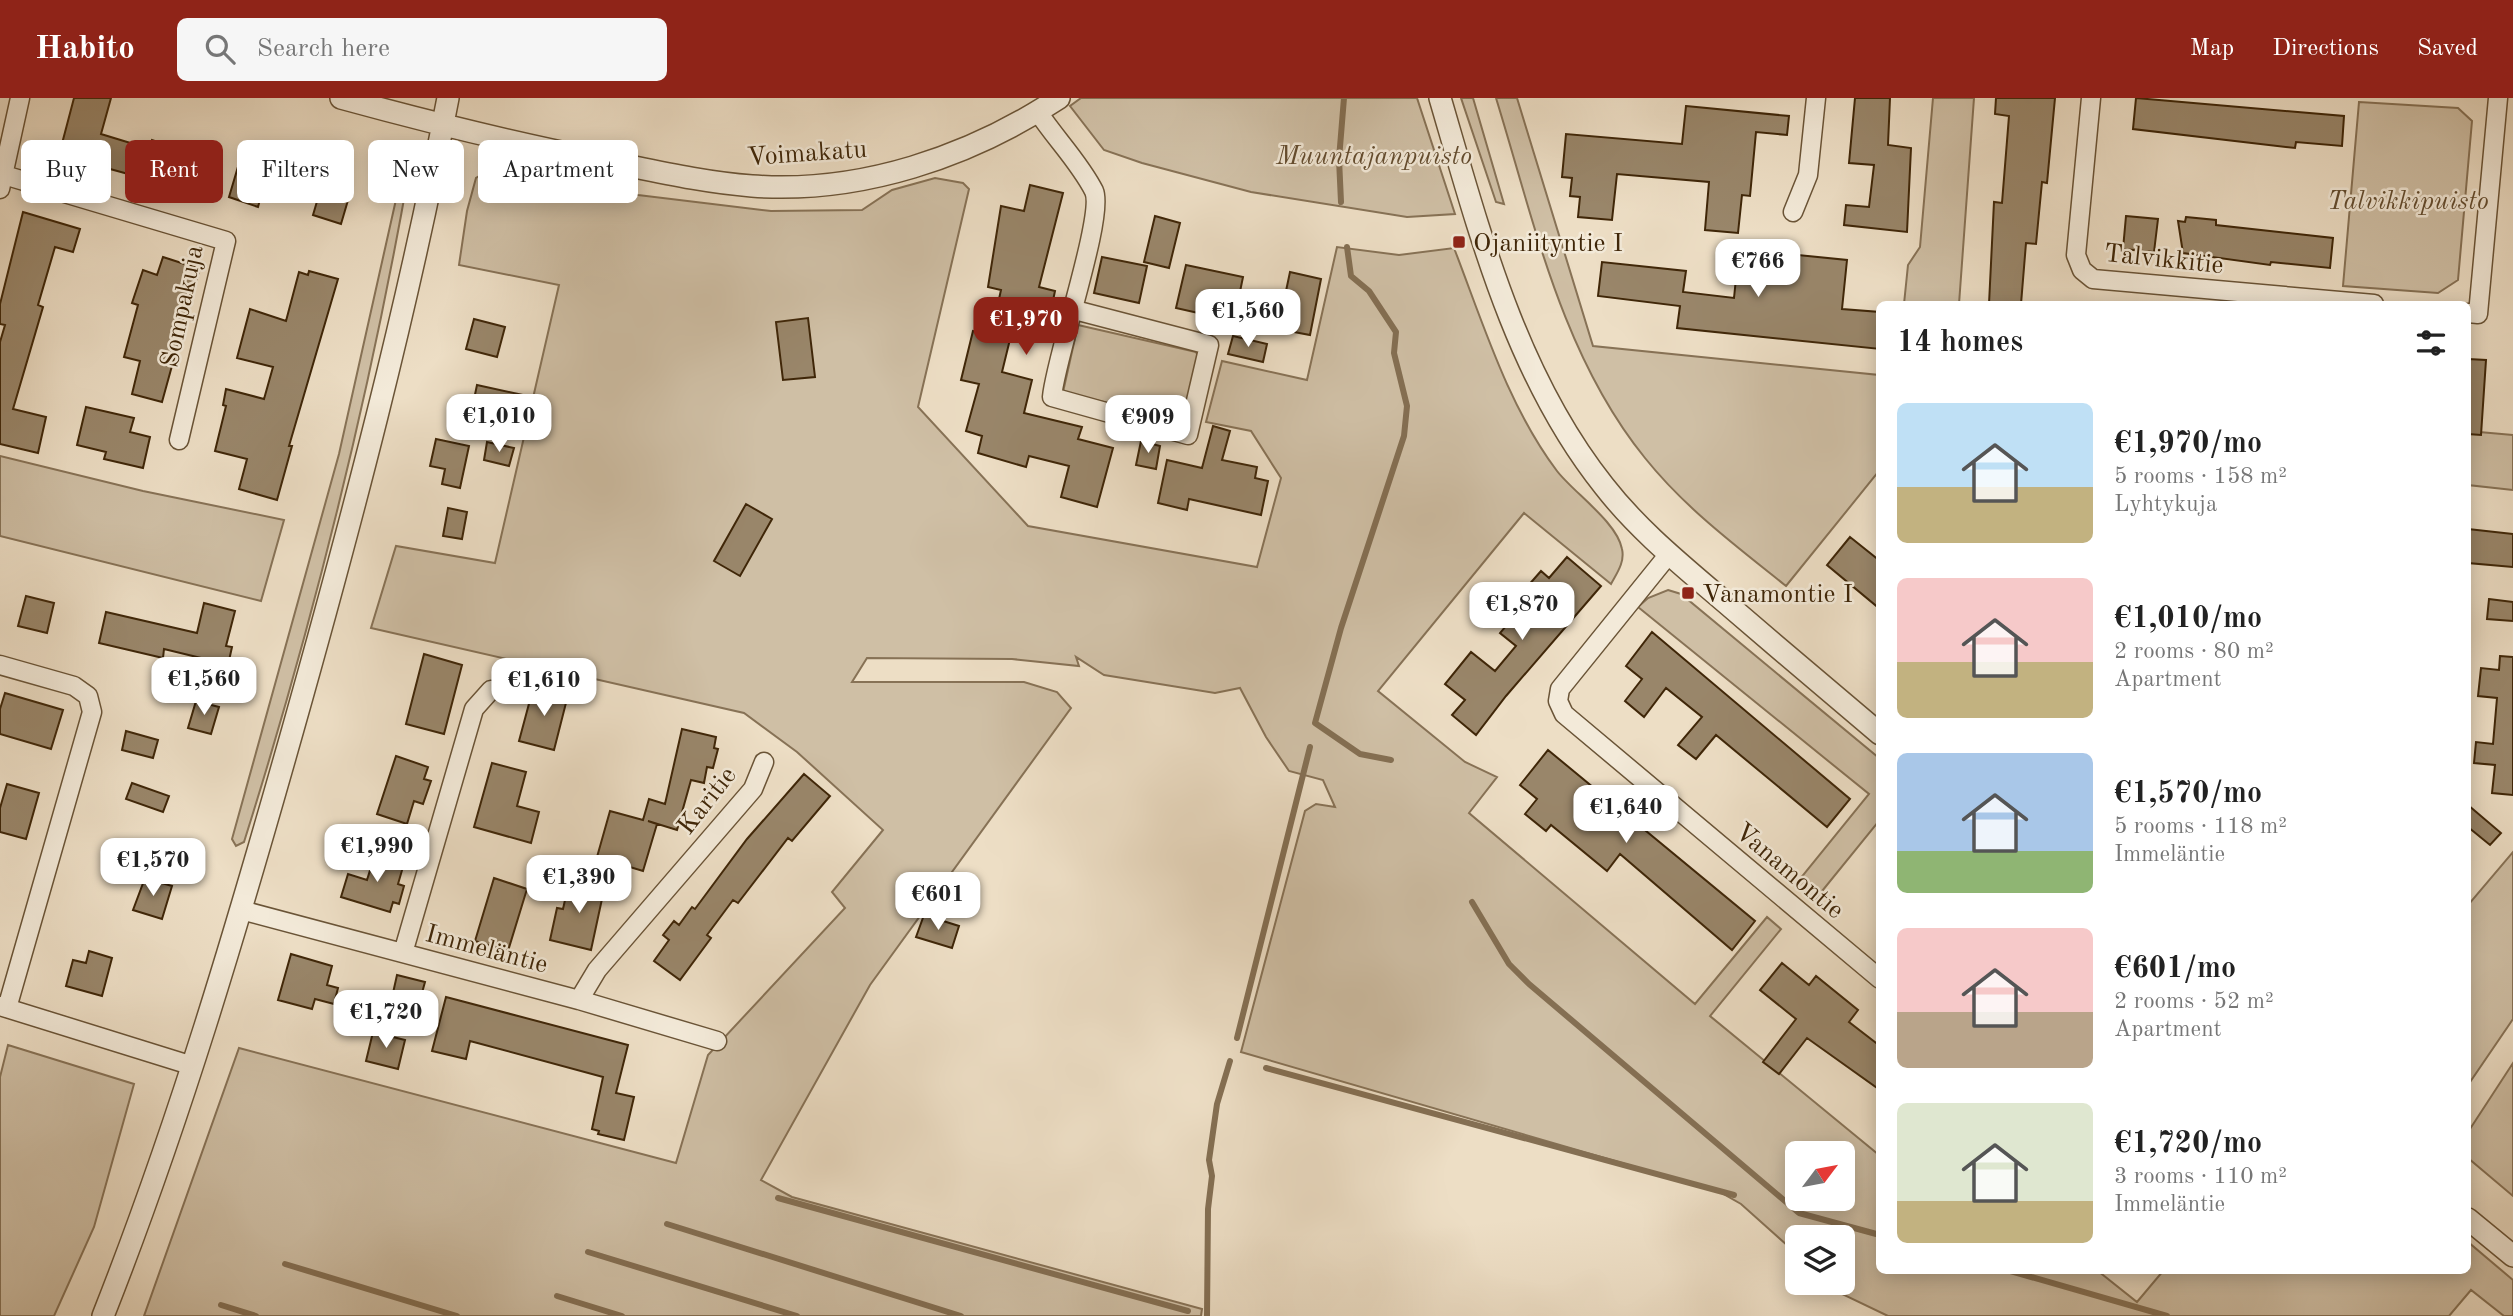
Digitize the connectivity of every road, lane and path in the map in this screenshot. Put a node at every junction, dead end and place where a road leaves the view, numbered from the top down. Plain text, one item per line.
1 (20, 98) edge
2 (341, 98) edge
3 (448, 98) edge
4 (1059, 98) edge
5 (1440, 98) edge
6 (1816, 98) edge
7 (2091, 98) edge
8 (2498, 98) edge
9 (1038, 112) junction
10 (444, 123) junction
11 (2, 182) edge
12 (1793, 212) dead end
13 (2340, 301) edge
14 (1071, 309) junction
15 (2471, 313) edge
16 (179, 440) dead end
17 (1669, 554) junction
18 (0, 665) edge
19 (491, 690) dead end
20 (1876, 731) edge
21 (764, 762) dead end
22 (241, 910) junction
23 (403, 953) junction
24 (1876, 976) edge
25 (579, 1000) junction
26 (4, 1007) edge
27 (718, 1041) dead end
28 (193, 1066) junction
29 (2471, 1221) edge
30 (2513, 1256) edge
31 (103, 1316) edge

1 - 11 street
2 - 10 street, Voimakatu
3 - 10 street
4 - 9 street, Voimakatu
5 - 17 street
6 - 12 street
7 - 13 street, Talvikkitie
8 - 15 street
9 - 10 street, Voimakatu
9 - 14 street
10 - 22 street
11 - 16 street, Sompakuja
14 - 14 street
17 - 20 street
17 - 24 street, Vanamontie
18 - 26 street
19 - 23 street
21 - 25 street, Karitie
22 - 23 street, Immeläntie
22 - 28 street
23 - 25 street, Immeläntie
25 - 27 street, Immeläntie
26 - 28 street
28 - 31 street
29 - 30 street

